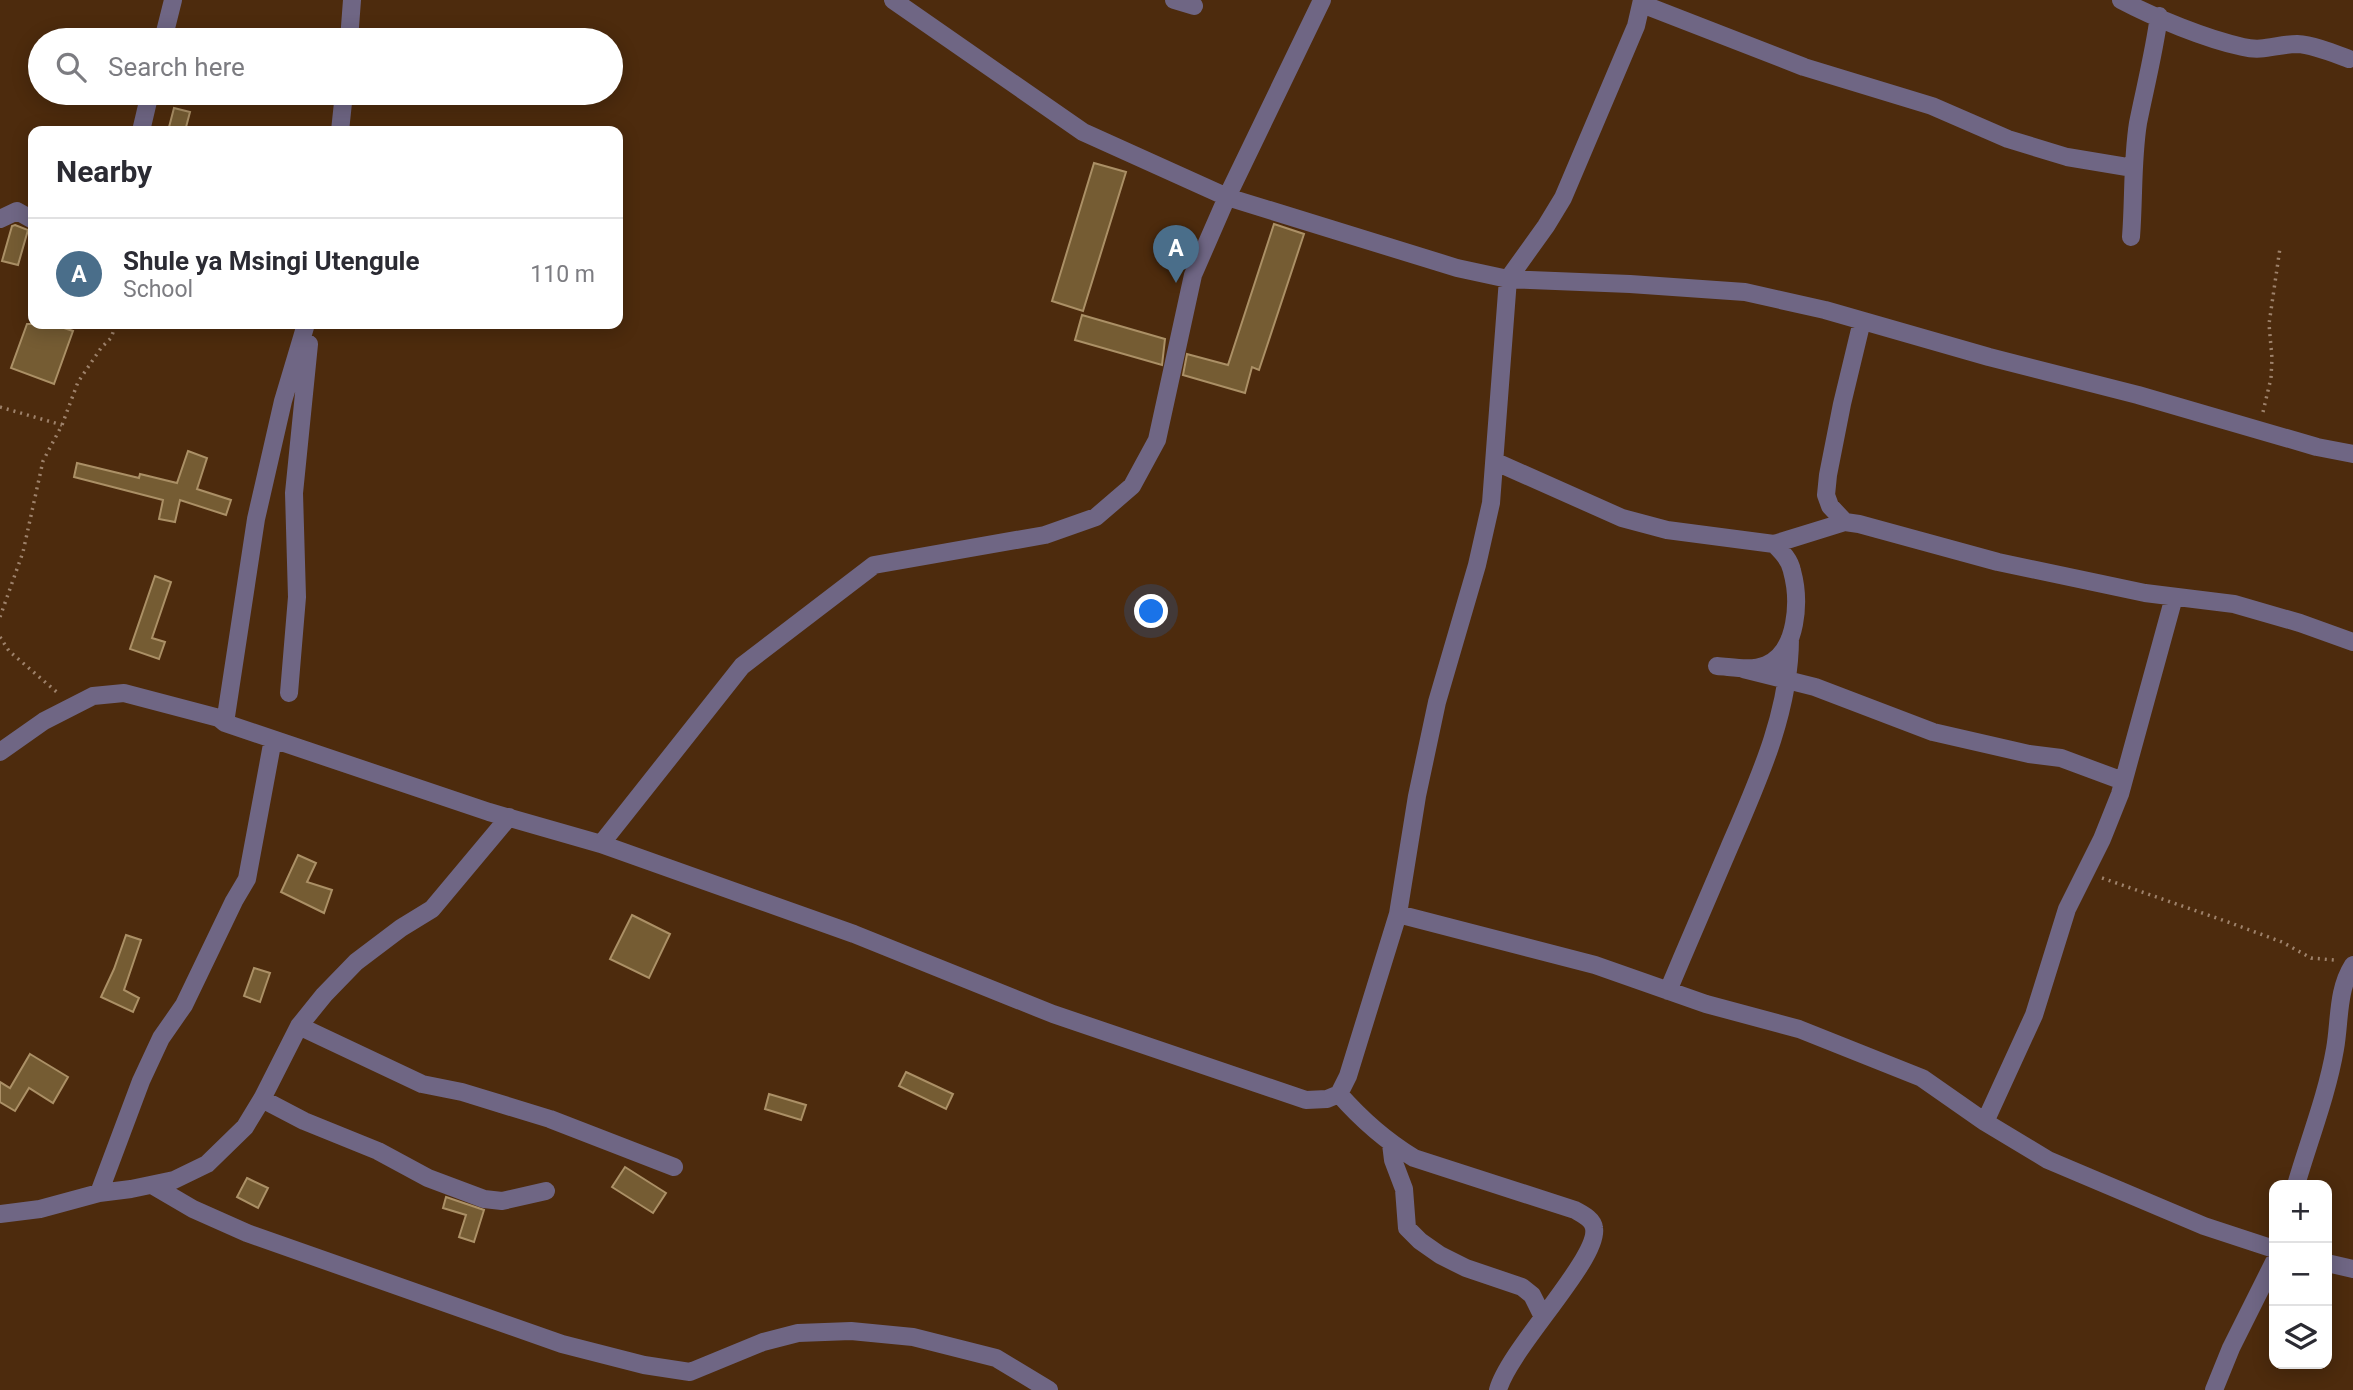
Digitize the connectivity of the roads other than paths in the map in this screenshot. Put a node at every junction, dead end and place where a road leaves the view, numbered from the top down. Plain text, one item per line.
1 (173, 0) edge
2 (352, 0) edge
3 (893, 0) edge
4 (1174, 0) edge
5 (1322, 0) edge
6 (2121, 0) edge
7 (1642, 2) edge
8 (1194, 6) dead end
9 (2158, 10) edge
10 (166, 28) edge
11 (350, 28) edge
12 (2349, 59) dead end
13 (147, 105) edge
14 (343, 105) edge
15 (142, 126) edge
16 (341, 126) edge
17 (2133, 168) junction
18 (1227, 197) junction
19 (28, 218) edge
20 (0, 219) edge
21 (2131, 237) dead end
22 (1508, 279) junction
23 (1862, 321) junction
24 (306, 329) edge
25 (308, 329) edge
26 (2353, 454) edge
27 (1496, 462) junction
28 (1845, 522) junction
29 (1774, 544) junction
30 (2174, 597) junction
31 (1790, 638) junction
32 (2353, 642) edge
33 (1717, 666) dead end
34 (1744, 669) junction
35 (1788, 680) junction
36 (289, 693) dead end
37 (225, 723) junction
38 (273, 739) junction
39 (0, 752) edge
40 (2123, 781) junction
41 (509, 817) junction
42 (601, 844) junction
43 (1398, 914) junction
44 (2353, 965) edge
45 (1668, 990) junction
46 (299, 1026) junction
47 (1339, 1094) junction
48 (262, 1099) junction
49 (1985, 1122) junction
50 (1391, 1144) junction
51 (674, 1167) dead end
52 (2297, 1180) edge
53 (152, 1185) junction
54 (546, 1191) dead end
55 (99, 1193) junction
56 (0, 1214) edge
57 (2269, 1247) edge
58 (2332, 1264) edge
59 (2353, 1269) edge
60 (2269, 1272) edge
61 (1543, 1317) junction
62 (1049, 1390) edge
63 (1498, 1390) edge
64 (2214, 1390) edge

1 - 10 street
2 - 11 street
3 - 18 street
4 - 8 street
5 - 18 street
6 - 9 street
7 - 17 street
7 - 22 street
9 - 12 street
9 - 17 street
13 - 15 street
14 - 16 street
17 - 21 street
18 - 22 street
18 - 42 street
19 - 20 street
22 - 23 street
22 - 27 street
23 - 26 street
23 - 28 street
24 - 37 street
25 - 36 street
27 - 29 street
27 - 43 street
28 - 29 street
28 - 30 street
29 - 31 street
30 - 32 street
30 - 40 street
31 - 34 street
31 - 35 street
33 - 34 street
34 - 35 street
35 - 40 street
35 - 45 street
37 - 38 street
37 - 39 street
38 - 41 street
38 - 55 street
40 - 49 street
41 - 42 street
41 - 46 street
42 - 47 street
43 - 45 street
43 - 47 street
44 - 52 street
45 - 49 street
46 - 48 street
46 - 51 street
47 - 50 street
48 - 53 street
48 - 54 street
49 - 57 street
50 - 61 street
50 - 61 street
53 - 55 street
53 - 62 street
55 - 56 street
58 - 59 street
60 - 64 street
61 - 63 street

